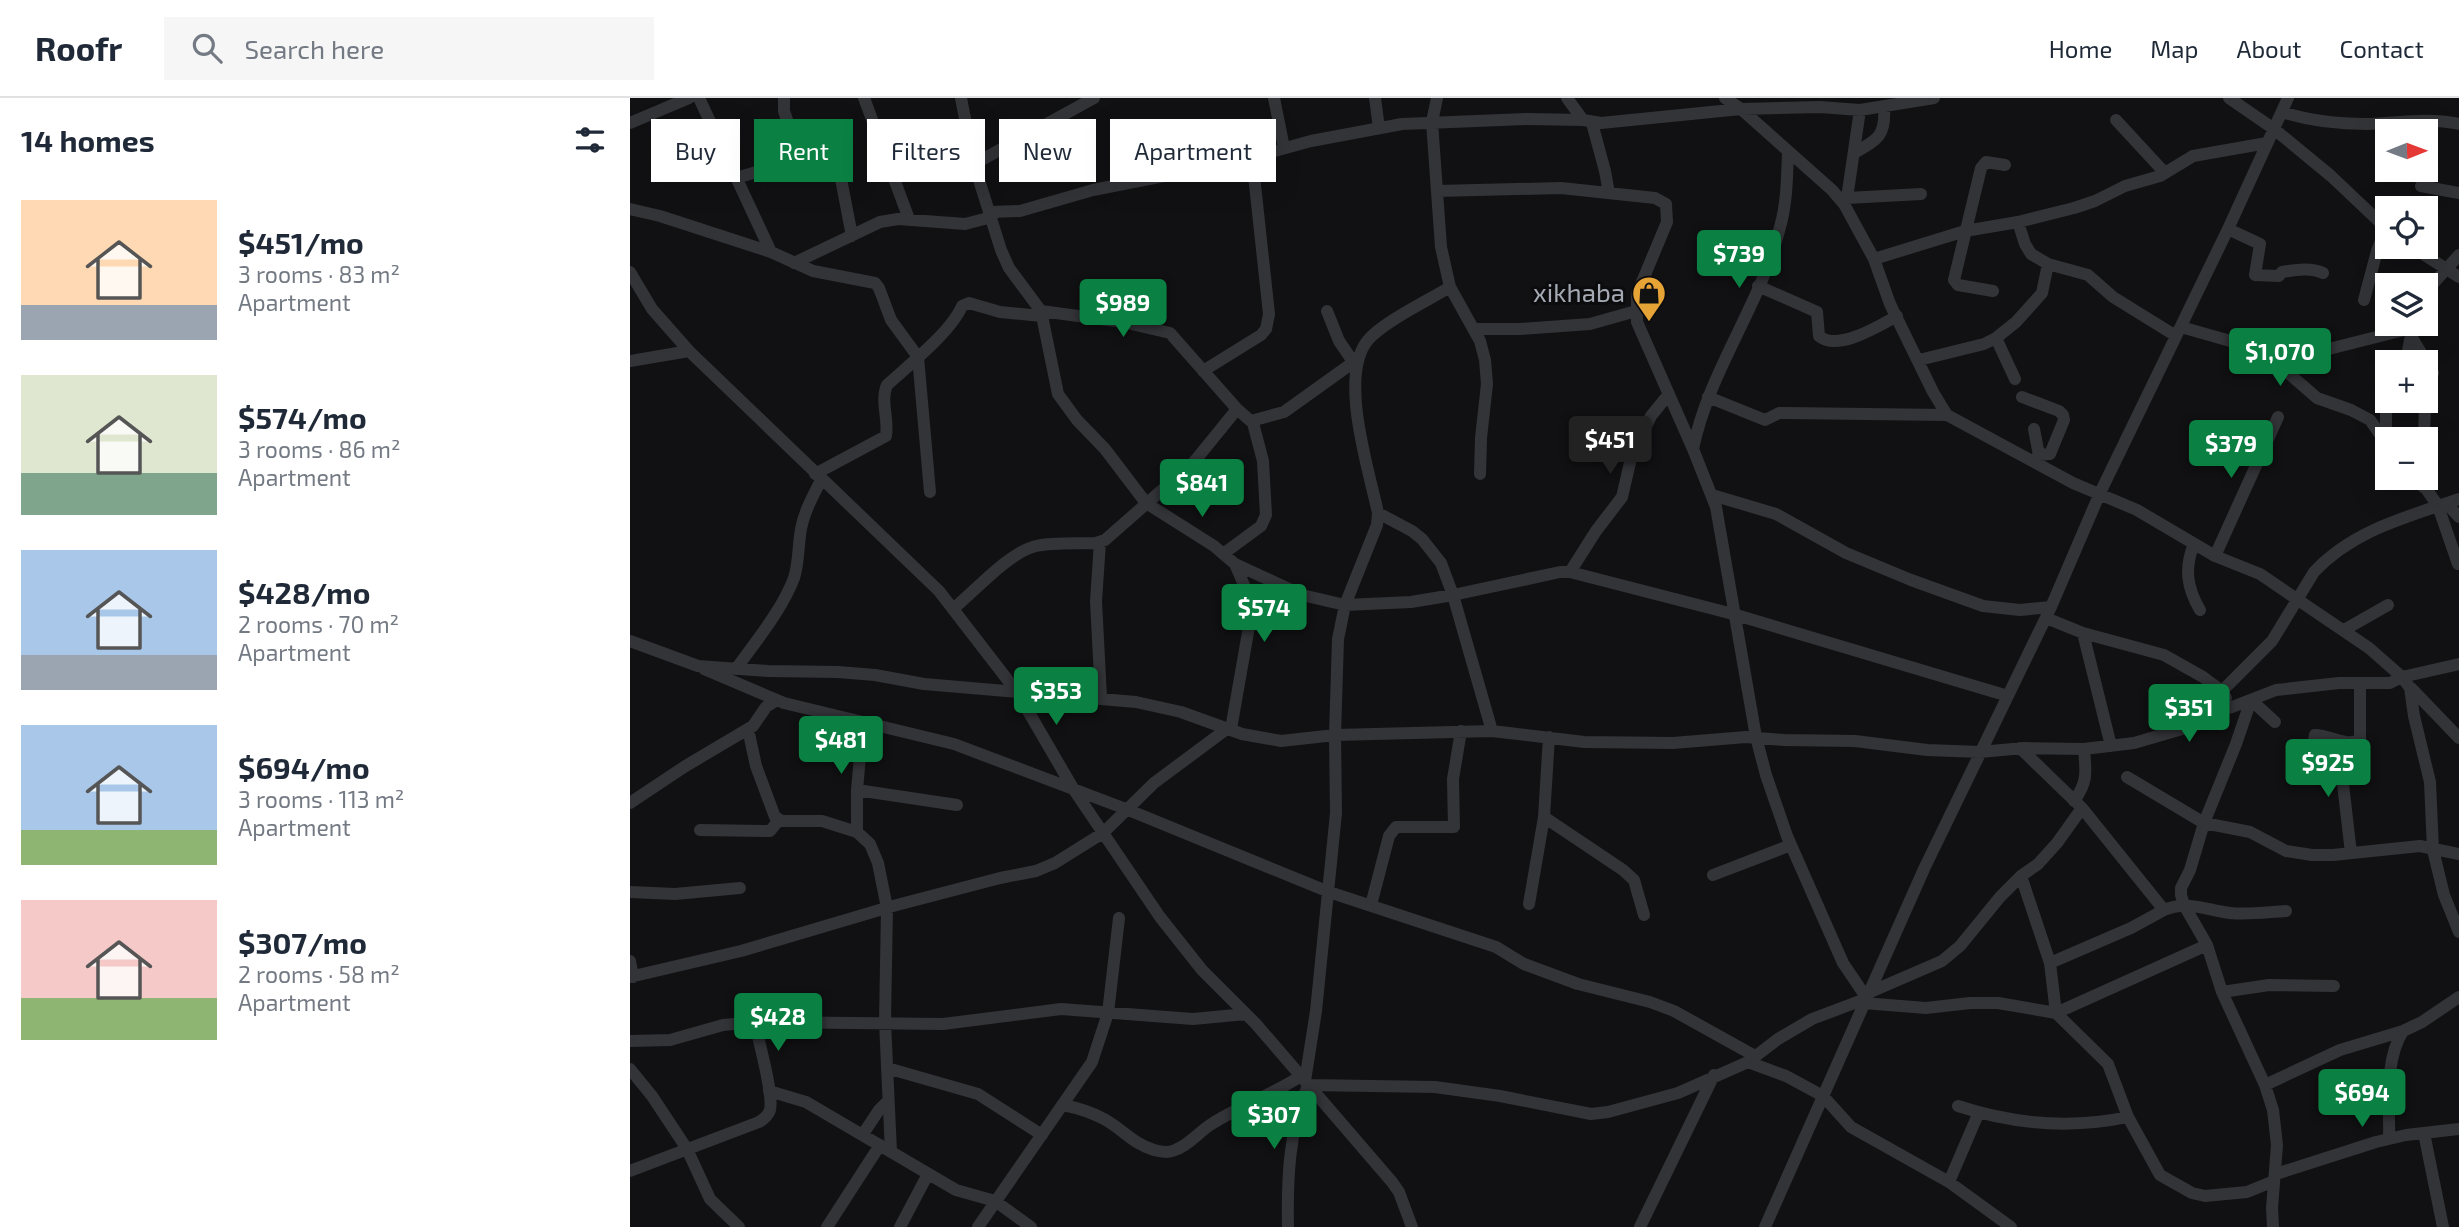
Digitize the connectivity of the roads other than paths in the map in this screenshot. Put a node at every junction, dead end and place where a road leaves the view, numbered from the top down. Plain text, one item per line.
1 (689, 98) edge
2 (699, 98) edge
3 (784, 98) edge
4 (864, 98) edge
5 (961, 98) edge
6 (1094, 98) edge
7 (1274, 98) edge
8 (1375, 98) edge
9 (1437, 98) edge
10 (1567, 98) edge
11 (1725, 98) edge
12 (1934, 98) edge
13 (2229, 98) edge
14 (2288, 98) edge
15 (1902, 102) edge
16 (1757, 103) edge
17 (1741, 108) junction
18 (1884, 108) junction
19 (1860, 110) junction
20 (2282, 112) junction
21 (709, 119) edge
22 (788, 119) edge
23 (965, 119) edge
24 (2116, 120) dead end
25 (1588, 121) junction
26 (1432, 122) junction
27 (630, 123) edge
28 (2459, 124) edge
29 (1379, 128) junction
30 (2274, 129) junction
31 (2267, 143) junction
32 (1284, 148) junction
33 (1276, 150) edge
34 (1788, 152) junction
35 (1854, 153) junction
36 (985, 158) edge
37 (2005, 165) dead end
38 (2165, 173) junction
39 (738, 182) edge
40 (842, 182) edge
41 (980, 182) edge
42 (1139, 182) edge
43 (1255, 182) edge
44 (2421, 186) dead end
45 (1437, 191) junction
46 (1609, 193) junction
47 (2459, 193) edge
48 (1921, 194) dead end
49 (1846, 201) junction
50 (630, 209) edge
51 (991, 215) junction
52 (2375, 217) edge
53 (909, 219) junction
54 (2018, 222) junction
55 (2228, 229) junction
56 (1965, 230) junction
57 (852, 236) junction
58 (771, 252) junction
59 (2459, 255) edge
60 (1874, 259) junction
61 (2375, 259) edge
62 (2431, 259) edge
63 (794, 263) junction
64 (2048, 264) junction
65 (630, 272) edge
66 (2323, 273) dead end
67 (2454, 273) edge
68 (2438, 282) edge
69 (1758, 286) junction
70 (1450, 288) junction
71 (1993, 291) dead end
72 (2364, 300) dead end
73 (1327, 311) dead end
74 (1636, 311) junction
75 (1042, 313) junction
76 (1897, 316) junction
77 (1473, 329) junction
78 (2178, 331) junction
79 (2383, 336) edge
80 (1996, 338) junction
81 (689, 351) junction
82 (919, 357) junction
83 (2273, 358) junction
84 (1919, 360) junction
85 (630, 361) edge
86 (1356, 361) junction
87 (1203, 371) junction
88 (2015, 379) dead end
89 (1668, 395) junction
90 (1708, 397) junction
91 (2022, 397) dead end
92 (1237, 409) junction
93 (1947, 415) junction
94 (2278, 417) dead end
95 (1251, 421) junction
96 (1698, 426) junction
97 (2375, 427) edge
98 (2034, 429) dead end
99 (1684, 432) junction
100 (1693, 449) junction
101 (2036, 459) junction
102 (1480, 474) dead end
103 (822, 480) junction
104 (2427, 490) edge
105 (930, 492) dead end
106 (2100, 493) junction
107 (1712, 495) junction
108 (1146, 503) junction
109 (2448, 503) edge
110 (1378, 513) junction
111 (2459, 517) edge
112 (1100, 542) junction
113 (2194, 544) junction
114 (1223, 554) junction
115 (2215, 556) junction
116 (1235, 564) junction
117 (2458, 564) edge
118 (1570, 572) junction
119 (1453, 595) junction
120 (2298, 598) junction
121 (2388, 605) dead end
122 (1345, 606) junction
123 (953, 609) junction
124 (2020, 610) junction
125 (2200, 610) dead end
126 (1732, 614) junction
127 (2046, 618) junction
128 (2344, 630) junction
129 (2083, 633) junction
130 (630, 641) edge
131 (755, 643) junction
132 (2459, 664) edge
133 (698, 666) junction
134 (736, 669) junction
135 (768, 671) junction
136 (2402, 677) junction
137 (2360, 683) junction
138 (2410, 688) junction
139 (2222, 691) junction
140 (1017, 692) junction
141 (2008, 696) junction
142 (1101, 697) junction
143 (769, 700) junction
144 (2251, 700) junction
145 (2232, 707) junction
146 (2210, 711) junction
147 (863, 722) junction
148 (2276, 722) dead end
149 (748, 729) junction
150 (1229, 729) junction
151 (1461, 731) junction
152 (1492, 731) junction
153 (1335, 735) junction
154 (1549, 737) junction
155 (1755, 737) junction
156 (2459, 738) edge
157 (2338, 741) junction
158 (2111, 746) junction
159 (2020, 748) junction
160 (2084, 749) junction
161 (1980, 752) junction
162 (2309, 766) dead end
163 (2127, 778) dead end
164 (857, 790) junction
165 (1074, 790) junction
166 (630, 803) edge
167 (957, 805) dead end
168 (2078, 805) junction
169 (1126, 809) junction
170 (1544, 817) junction
171 (779, 820) junction
172 (2204, 823) junction
173 (700, 830) dead end
174 (857, 832) junction
175 (1103, 833) junction
176 (1791, 845) junction
177 (2433, 850) junction
178 (2351, 853) junction
179 (2459, 854) edge
180 (1713, 875) dead end
181 (2021, 876) junction
182 (740, 888) dead end
183 (1329, 891) junction
184 (630, 892) edge
185 (1529, 904) dead end
186 (1371, 905) junction
187 (2184, 905) junction
188 (887, 908) junction
189 (2164, 910) junction
190 (2286, 911) dead end
191 (1644, 915) dead end
192 (1119, 918) dead end
193 (2459, 932) edge
194 (2207, 945) junction
195 (630, 961) edge
196 (2050, 962) junction
197 (632, 977) edge
198 (2334, 986) dead end
199 (2222, 992) junction
200 (1866, 998) junction
201 (2459, 998) edge
202 (1108, 1013) junction
203 (2056, 1013) junction
204 (1246, 1014) junction
205 (755, 1022) junction
206 (885, 1022) junction
207 (2403, 1031) junction
208 (630, 1041) edge
209 (1751, 1059) junction
210 (887, 1068) junction
211 (630, 1069) edge
212 (1714, 1075) junction
213 (1304, 1081) junction
214 (2265, 1084) junction
215 (769, 1091) junction
216 (1824, 1096) junction
217 (888, 1101) junction
218 (1063, 1105) junction
219 (1958, 1106) dead end
220 (1979, 1112) junction
221 (2128, 1117) junction
222 (2459, 1129) edge
223 (2424, 1133) junction
224 (863, 1134) junction
225 (1042, 1135) junction
226 (2389, 1139) junction
227 (886, 1148) junction
228 (687, 1149) junction
229 (630, 1171) edge
230 (928, 1174) junction
231 (2275, 1177) junction
232 (1949, 1182) junction
233 (995, 1201) junction
234 (1994, 1221) edge
235 (739, 1227) edge
236 (827, 1227) edge
237 (900, 1227) edge
238 (978, 1227) edge
239 (1031, 1227) edge
240 (1288, 1227) edge
241 (1412, 1227) edge
242 (1640, 1227) edge
243 (1765, 1227) edge
244 (2011, 1227) edge
245 (2273, 1227) edge
246 (2443, 1227) edge

1 - 27 street
2 - 21 street
3 - 22 street
4 - 53 street
5 - 23 street
6 - 36 street
7 - 32 street
8 - 29 street
9 - 26 street
10 - 25 street
11 - 17 street
12 - 15 street
13 - 30 street
14 - 20 street
15 - 18 street
16 - 17 street
16 - 19 street
17 - 25 street
17 - 34 street
18 - 19 street
18 - 35 street
19 - 35 street
20 - 28 street
20 - 30 street
24 - 38 street
25 - 26 street
25 - 46 street
26 - 29 street
26 - 45 street
29 - 32 street
30 - 31 street
30 - 52 street
31 - 38 street
31 - 55 street
32 - 33 street
34 - 49 street
34 - 69 street
35 - 49 street
37 - 56 street
38 - 54 street
39 - 58 street
40 - 57 street
41 - 51 street
42 - 51 street
43 - 87 street
44 - 47 street
45 - 46 street
45 - 70 street
46 - 74 street
48 - 49 street
49 - 60 street
50 - 58 street
51 - 53 street
51 - 75 street
53 - 57 street
54 - 56 street
54 - 64 street
55 - 66 street
55 - 78 street
56 - 60 street
56 - 71 street
57 - 63 street
58 - 63 street
59 - 67 street
60 - 76 street
61 - 72 street
62 - 67 street
63 - 82 street
64 - 78 street
64 - 80 street
65 - 81 street
67 - 68 street
69 - 76 street
69 - 90 street
70 - 77 street
70 - 86 street
73 - 86 street
74 - 77 street
74 - 89 street
75 - 82 street
75 - 87 street
75 - 108 street
76 - 84 street
77 - 102 street
78 - 83 street
78 - 106 street
79 - 83 street
80 - 84 street
80 - 88 street
81 - 85 street
81 - 103 street
82 - 103 street
82 - 105 street
83 - 97 street
84 - 93 street
86 - 95 street
86 - 110 street
87 - 92 street
89 - 99 street
89 - 118 street
90 - 93 street
90 - 96 street
91 - 101 street
92 - 95 street
92 - 108 street
93 - 101 street
94 - 115 street
95 - 114 street
96 - 99 street
96 - 100 street
98 - 101 street
99 - 100 street
100 - 107 street
101 - 106 street
103 - 123 street
103 - 131 street
104 - 109 street
106 - 113 street
106 - 127 street
107 - 124 street
107 - 126 street
108 - 112 street
108 - 114 street
109 - 111 street
109 - 117 street
109 - 120 street
110 - 119 street
110 - 122 street
112 - 123 street
112 - 142 street
113 - 115 street
113 - 125 street
114 - 116 street
115 - 120 street
116 - 122 street
116 - 150 street
118 - 119 street
118 - 126 street
119 - 122 street
119 - 152 street
120 - 128 street
120 - 139 street
121 - 128 street
122 - 153 street
123 - 140 street
124 - 127 street
124 - 127 street
126 - 141 street
126 - 155 street
127 - 129 street
127 - 141 street
128 - 136 street
129 - 139 street
129 - 158 street
130 - 133 street
131 - 134 street
131 - 135 street
132 - 136 street
133 - 134 street
133 - 143 street
134 - 135 street
135 - 140 street
136 - 137 street
136 - 138 street
137 - 144 street
137 - 157 street
138 - 156 street
138 - 177 street
139 - 145 street
139 - 146 street
140 - 142 street
140 - 165 street
141 - 161 street
142 - 150 street
143 - 147 street
143 - 149 street
144 - 145 street
144 - 148 street
144 - 172 street
145 - 146 street
146 - 158 street
147 - 164 street
147 - 165 street
149 - 166 street
149 - 171 street
150 - 153 street
150 - 169 street
151 - 152 street
151 - 153 street
151 - 186 street
152 - 154 street
153 - 183 street
154 - 155 street
154 - 170 street
155 - 161 street
155 - 176 street
157 - 162 street
157 - 178 street
158 - 160 street
159 - 160 street
159 - 161 street
159 - 168 street
160 - 168 street
161 - 200 street
163 - 172 street
164 - 167 street
164 - 174 street
165 - 169 street
165 - 175 street
168 - 181 street
168 - 189 street
169 - 175 street
169 - 183 street
170 - 185 street
170 - 191 street
171 - 173 street
171 - 174 street
172 - 178 street
172 - 187 street
174 - 188 street
175 - 188 street
175 - 204 street
176 - 180 street
176 - 200 street
177 - 178 street
177 - 179 street
177 - 193 street
181 - 196 street
181 - 200 street
182 - 184 street
183 - 186 street
183 - 213 street
186 - 209 street
187 - 189 street
187 - 190 street
187 - 194 street
188 - 197 street
188 - 206 street
189 - 196 street
192 - 202 street
194 - 199 street
194 - 203 street
195 - 197 street
196 - 203 street
198 - 199 street
199 - 214 street
200 - 203 street
200 - 209 street
200 - 216 street
201 - 207 street
202 - 204 street
202 - 206 street
202 - 218 street
203 - 221 street
204 - 213 street
205 - 206 street
205 - 208 street
205 - 215 street
206 - 210 street
207 - 214 street
207 - 226 street
209 - 212 street
209 - 216 street
210 - 217 street
210 - 225 street
211 - 228 street
212 - 213 street
212 - 242 street
213 - 218 street
213 - 240 street
213 - 241 street
214 - 231 street
215 - 224 street
215 - 228 street
216 - 232 street
216 - 243 street
217 - 224 street
217 - 227 street
218 - 225 street
219 - 220 street
220 - 221 street
220 - 232 street
221 - 231 street
222 - 223 street
223 - 226 street
223 - 246 street
224 - 227 street
225 - 233 street
226 - 231 street
227 - 230 street
227 - 236 street
228 - 229 street
228 - 235 street
230 - 233 street
230 - 237 street
231 - 245 street
232 - 234 street
233 - 238 street
233 - 239 street
234 - 244 street

